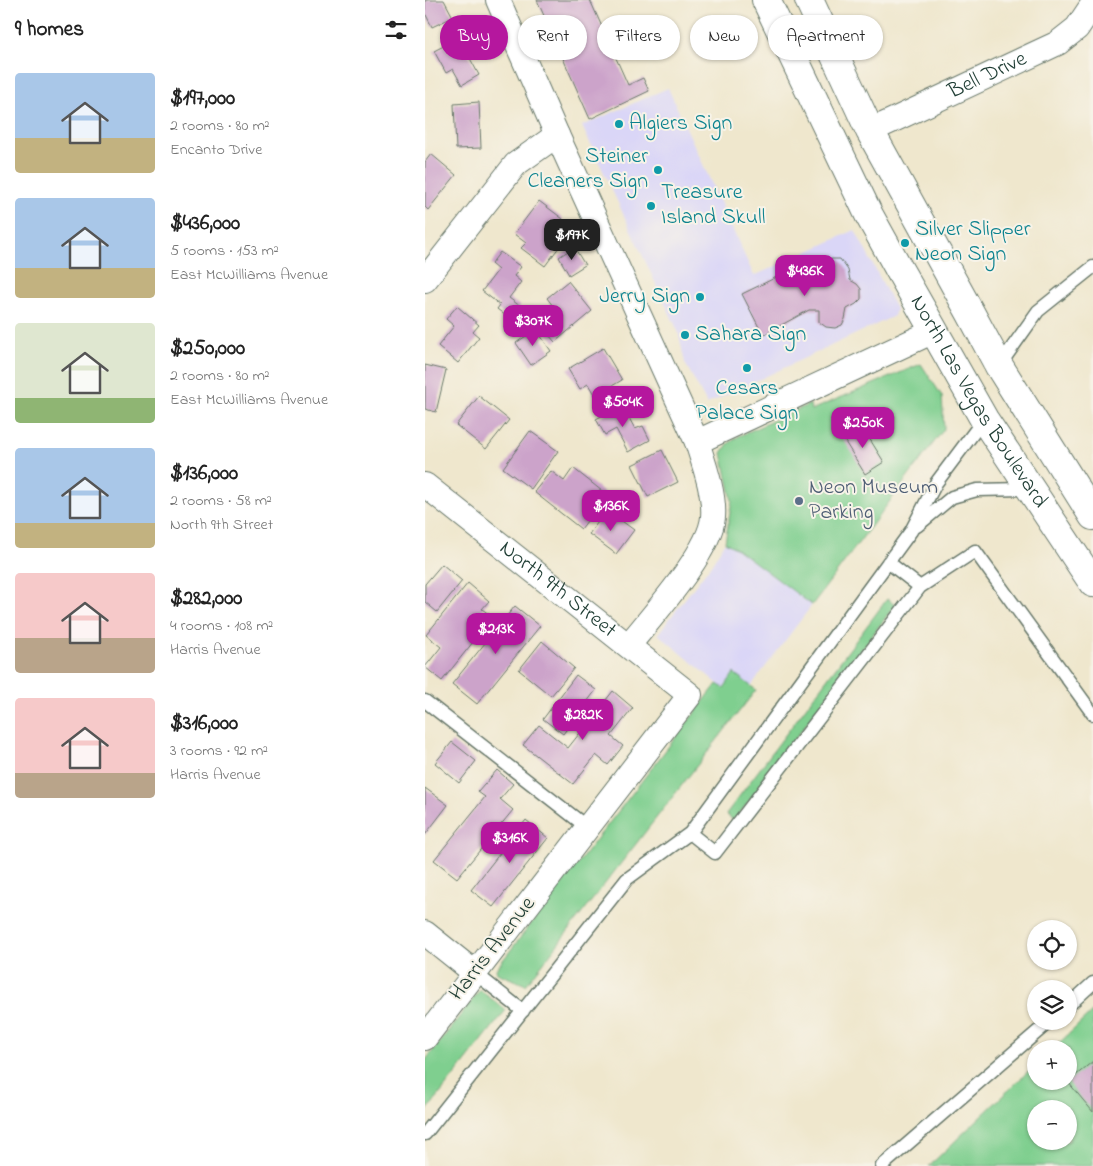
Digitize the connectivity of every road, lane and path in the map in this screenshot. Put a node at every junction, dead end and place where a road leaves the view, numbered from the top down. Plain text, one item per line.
1 (498, 0) edge
2 (766, 0) edge
3 (809, 0) edge
4 (1093, 4) edge
5 (870, 131) junction
6 (557, 135) junction
7 (1093, 268) edge
8 (425, 280) edge
9 (934, 330) junction
10 (999, 366) junction
11 (984, 419) junction
12 (697, 442) junction
13 (425, 486) edge
14 (1030, 489) junction
15 (1093, 516) edge
16 (911, 530) junction
17 (888, 562) junction
18 (1093, 583) edge
19 (920, 587) junction
20 (629, 645) junction
21 (690, 694) joint
22 (425, 701) edge
23 (1093, 714) edge
24 (588, 828) junction
25 (690, 833) junction
26 (425, 933) edge
27 (475, 973) junction
28 (1093, 983) edge
29 (1077, 998) edge
30 (523, 1011) junction
31 (1040, 1030) edge
32 (425, 1038) edge
33 (425, 1134) edge
34 (881, 1166) edge

1 - 6 street
2 - 9 main road, North Las Vegas Boulevard
3 - 5 main road, North Las Vegas Boulevard
4 - 5 street, Bell Drive
5 - 10 main road, North Las Vegas Boulevard
6 - 8 street
6 - 12 street
7 - 10 lane
9 - 11 main road, North Las Vegas Boulevard
9 - 12 street
10 - 11 main road
10 - 15 main road, North Las Vegas Boulevard
11 - 14 main road, North Las Vegas Boulevard
11 - 16 lane
12 - 20 street
13 - 20 street, North 9th Street
14 - 16 lane
14 - 18 main road, North Las Vegas Boulevard
16 - 17 lane
17 - 19 lane
17 - 25 lane
19 - 23 lane
19 - 25 lane
20 - 21 street, North 9th Street
21 - 24 street, Harris Avenue
22 - 24 lane
24 - 27 street, Harris Avenue
25 - 30 lane
26 - 27 street
27 - 30 lane
27 - 32 street, Harris Avenue
28 - 29 lane
30 - 33 lane
31 - 34 lane

